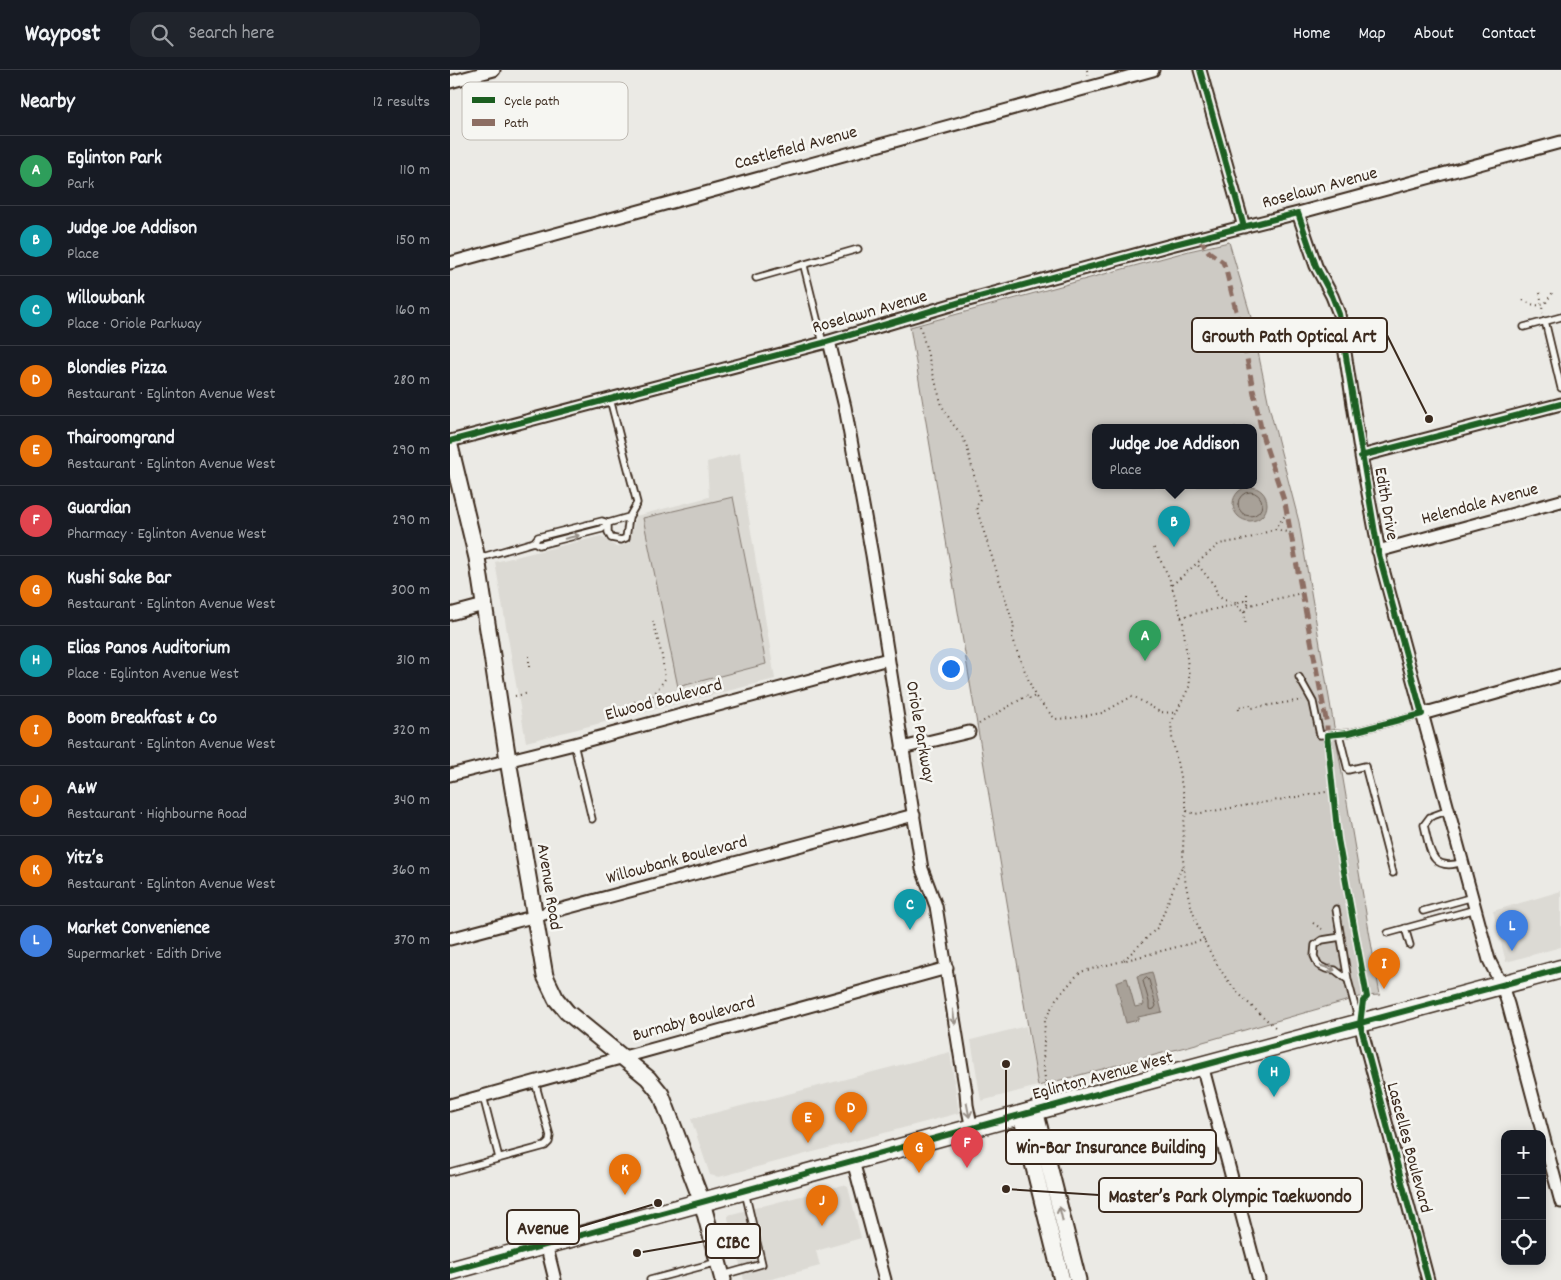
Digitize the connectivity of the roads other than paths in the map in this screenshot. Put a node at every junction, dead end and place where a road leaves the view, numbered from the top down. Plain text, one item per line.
1 (494, 70) edge
2 (1152, 70) edge
3 (1200, 70) edge
4 (450, 82) edge
5 (1561, 142) edge
6 (1298, 213) junction
7 (1244, 227) junction
8 (858, 249) dead end
9 (450, 263) edge
10 (804, 266) junction
11 (756, 278) dead end
12 (1561, 316) edge
13 (1545, 321) junction
14 (1524, 327) dead end
15 (826, 342) junction
16 (1561, 388) edge
17 (610, 399) junction
18 (1561, 404) edge
19 (450, 441) edge
20 (450, 446) edge
21 (1361, 456) junction
22 (1561, 501) edge
23 (630, 517) junction
24 (608, 523) junction
25 (1378, 551) junction
26 (477, 558) junction
27 (484, 605) junction
28 (450, 614) edge
29 (888, 659) junction
30 (1561, 675) edge
31 (1299, 677) dead end
32 (1422, 714) junction
33 (969, 732) dead end
34 (1339, 734) junction
35 (574, 744) junction
36 (902, 748) junction
37 (508, 760) junction
38 (450, 775) edge
39 (1449, 810) junction
40 (914, 815) junction
41 (592, 819) dead end
42 (1464, 862) junction
43 (1393, 873) dead end
44 (1473, 897) junction
45 (1336, 909) dead end
46 (1476, 909) junction
47 (1423, 911) dead end
48 (534, 917) junction
49 (1404, 928) junction
50 (1388, 933) dead end
51 (1341, 937) junction
52 (450, 939) edge
53 (1410, 945) dead end
54 (947, 968) junction
55 (1561, 969) edge
56 (1348, 980) junction
57 (1502, 986) junction
58 (1360, 1024) junction
59 (622, 1058) junction
60 (1202, 1066) junction
61 (535, 1082) junction
62 (483, 1096) junction
63 (450, 1105) edge
64 (1028, 1112) junction
65 (972, 1129) junction
66 (1047, 1152) junction
67 (1032, 1156) junction
68 (499, 1158) junction
69 (853, 1161) junction
70 (450, 1172) edge
71 (744, 1190) junction
72 (702, 1202) junction
73 (1561, 1202) edge
74 (546, 1244) junction
75 (450, 1271) edge
76 (721, 1273) edge
77 (555, 1280) edge
78 (650, 1280) edge
79 (885, 1280) edge
80 (1062, 1280) edge
81 (1078, 1280) edge
82 (1259, 1280) edge
83 (1428, 1280) edge

1 - 4 street
2 - 9 street, Castlefield Avenue
3 - 7 street
5 - 6 street, Roselawn Avenue
6 - 7 street, Roselawn Avenue
6 - 21 street, Edith Drive
7 - 15 street, Roselawn Avenue
8 - 10 lane
10 - 11 lane
10 - 15 lane
12 - 13 lane
13 - 14 lane
13 - 16 lane
15 - 17 street, Roselawn Avenue
15 - 29 street, Oriole Parkway
17 - 19 street, Roselawn Avenue
17 - 23 lane
18 - 21 street
20 - 26 main road, Avenue Road
21 - 25 street, Edith Drive
22 - 25 street, Helendale Avenue
23 - 24 lane
23 - 24 lane
24 - 26 lane
25 - 32 street, Edith Drive
26 - 27 main road, Avenue Road
27 - 28 street
27 - 37 main road, Avenue Road
29 - 35 street, Elwood Boulevard
29 - 36 street, Oriole Parkway
30 - 32 street
31 - 34 lane
32 - 34 lane
32 - 39 street, Edith Drive
33 - 36 street
34 - 43 lane
35 - 37 street, Elwood Boulevard
35 - 41 lane
36 - 40 street, Oriole Parkway
37 - 38 street, Elwood Boulevard
37 - 48 main road, Avenue Road
39 - 42 street, Edith Drive
39 - 42 lane
40 - 48 street, Willowbank Boulevard
40 - 54 street, Oriole Parkway
42 - 44 street, Edith Drive
44 - 46 street, Edith Drive
44 - 47 lane
45 - 51 lane
46 - 49 lane
46 - 57 street, Edith Drive
48 - 52 street, Willowbank Boulevard
48 - 59 main road, Avenue Road
49 - 50 lane
49 - 53 lane
51 - 56 lane
51 -> 56 lane
54 - 59 street, Burnaby Boulevard
54 -> 65 street, Oriole Parkway
55 - 57 main road, Eglinton Avenue West
56 - 58 lane
57 - 58 main road, Eglinton Avenue West
57 - 73 street, Edith Drive
58 - 60 main road, Eglinton Avenue West
58 - 83 street, Lascelles Boulevard
59 - 61 street, Burnaby Boulevard
59 - 72 main road, Avenue Road
60 - 64 main road, Eglinton Avenue West
60 - 82 street
61 - 62 street, Burnaby Boulevard
61 - 68 lane
62 - 63 street, Burnaby Boulevard
62 - 68 lane
64 - 65 main road, Eglinton Avenue West
64 - 66 main road
64 - 67 main road
65 - 69 main road, Eglinton Avenue West
66 - 67 main road
81 -> 66 main road
67 - 80 main road
68 - 70 lane
69 - 71 main road, Eglinton Avenue West
69 - 79 street
71 - 72 main road, Eglinton Avenue West
71 - 76 lane
72 - 74 main road, Eglinton Avenue West
72 - 76 main road, Avenue Road
74 - 75 main road, Eglinton Avenue West
74 - 77 street
76 - 78 lane

